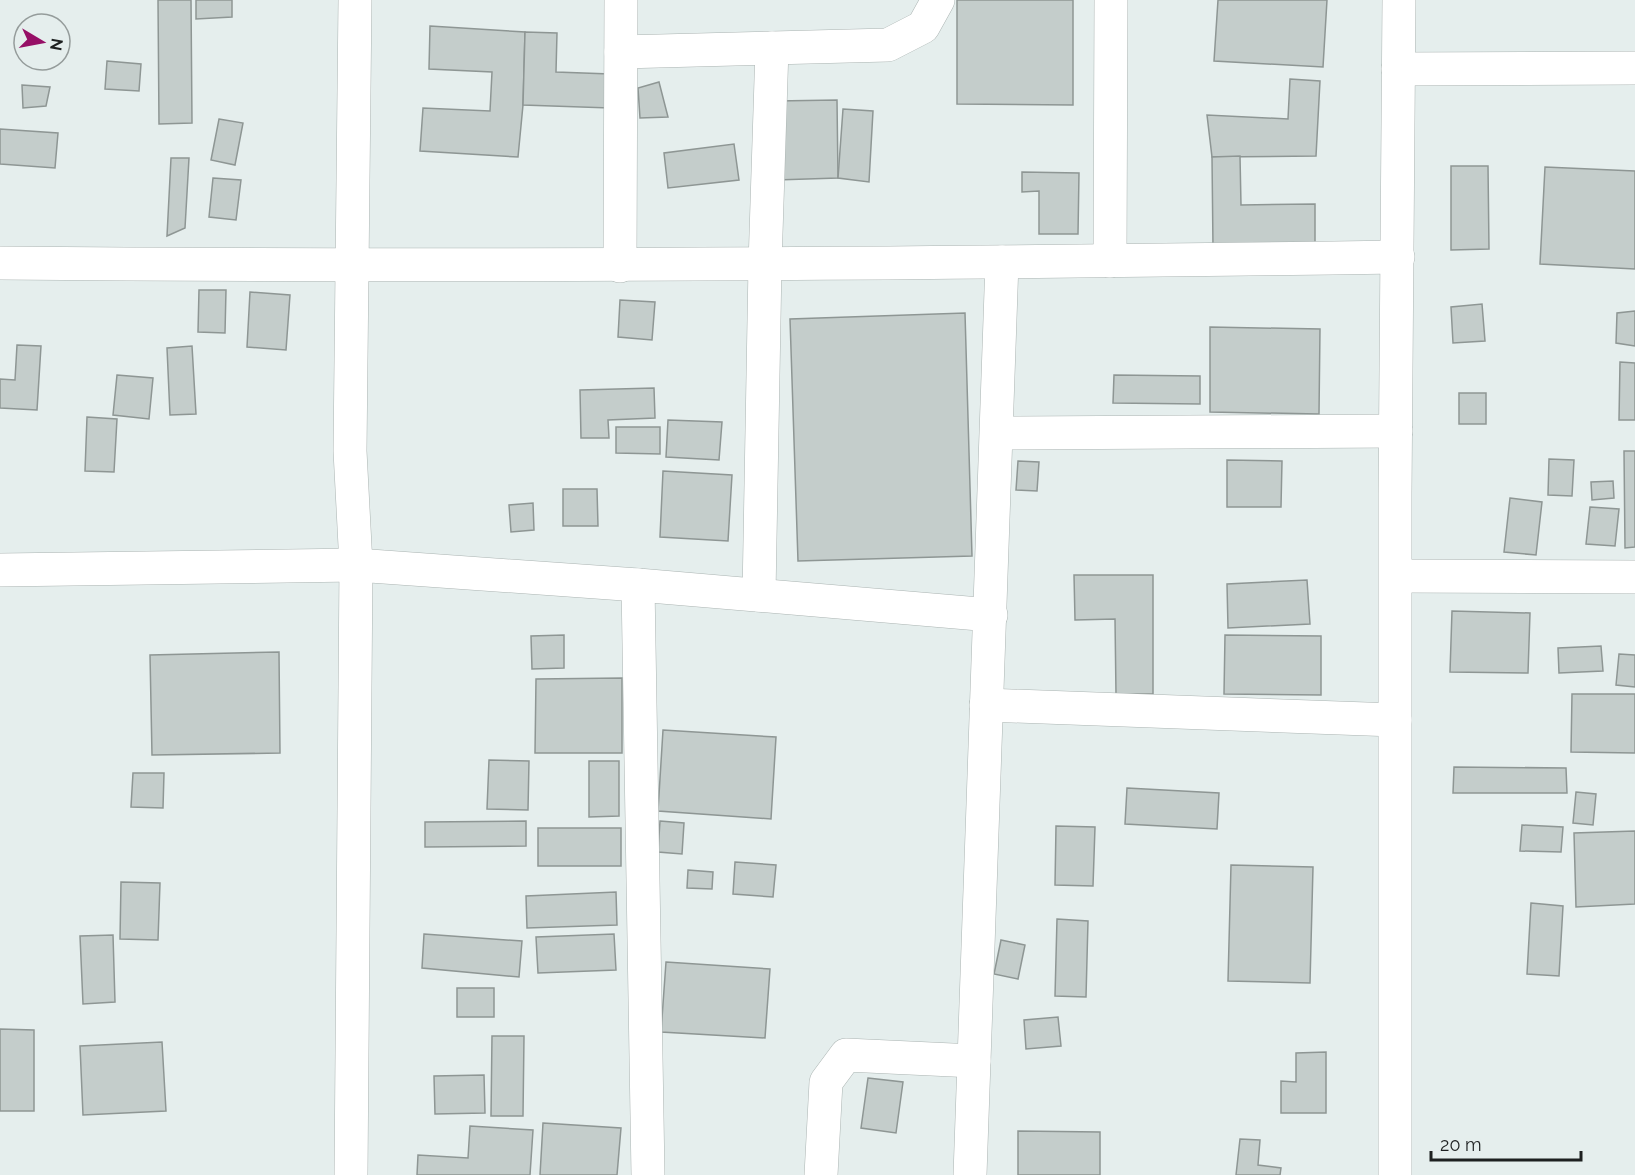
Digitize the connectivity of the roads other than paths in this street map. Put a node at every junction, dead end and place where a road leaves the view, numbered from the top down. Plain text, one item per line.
1 (355, 0) edge
2 (621, 0) edge
3 (938, 0) edge
4 (1111, 0) edge
5 (1399, 0) edge
6 (772, 48) junction
7 (621, 52) junction
8 (1635, 68) edge
9 (1398, 69) junction
10 (1398, 257) junction
11 (1110, 261) junction
12 (1002, 262) junction
13 (0, 263) edge
14 (765, 265) junction
15 (353, 266) junction
16 (620, 266) junction
17 (1396, 431) junction
18 (997, 433) junction
19 (356, 566) junction
20 (0, 570) edge
21 (1396, 576) junction
22 (1635, 577) edge
23 (638, 585) junction
24 (759, 596) junction
25 (991, 615) junction
26 (987, 705) junction
27 (1395, 720) junction
28 (974, 1061) junction
29 (351, 1175) edge
30 (648, 1175) edge
31 (821, 1175) edge
32 (970, 1175) edge
33 (1395, 1175) edge

1 - 15 street
2 - 7 street
3 - 6 street
4 - 11 street
5 - 9 street
6 - 7 street
6 - 14 street
7 - 16 street
8 - 9 street
9 - 10 street
10 - 11 street
10 - 17 street
11 - 12 street
12 - 14 street
12 - 18 street
13 - 15 street
14 - 16 street
14 - 24 street
15 - 16 street
15 - 19 street
17 - 18 street
17 - 21 street
18 - 25 street
19 - 20 street
19 - 23 street
19 - 29 street
21 - 22 street
21 - 27 street
23 - 24 street
23 - 30 street
24 - 25 street
25 - 26 street
26 - 27 street
26 - 28 street
27 - 33 street
28 - 31 street
28 - 32 street

